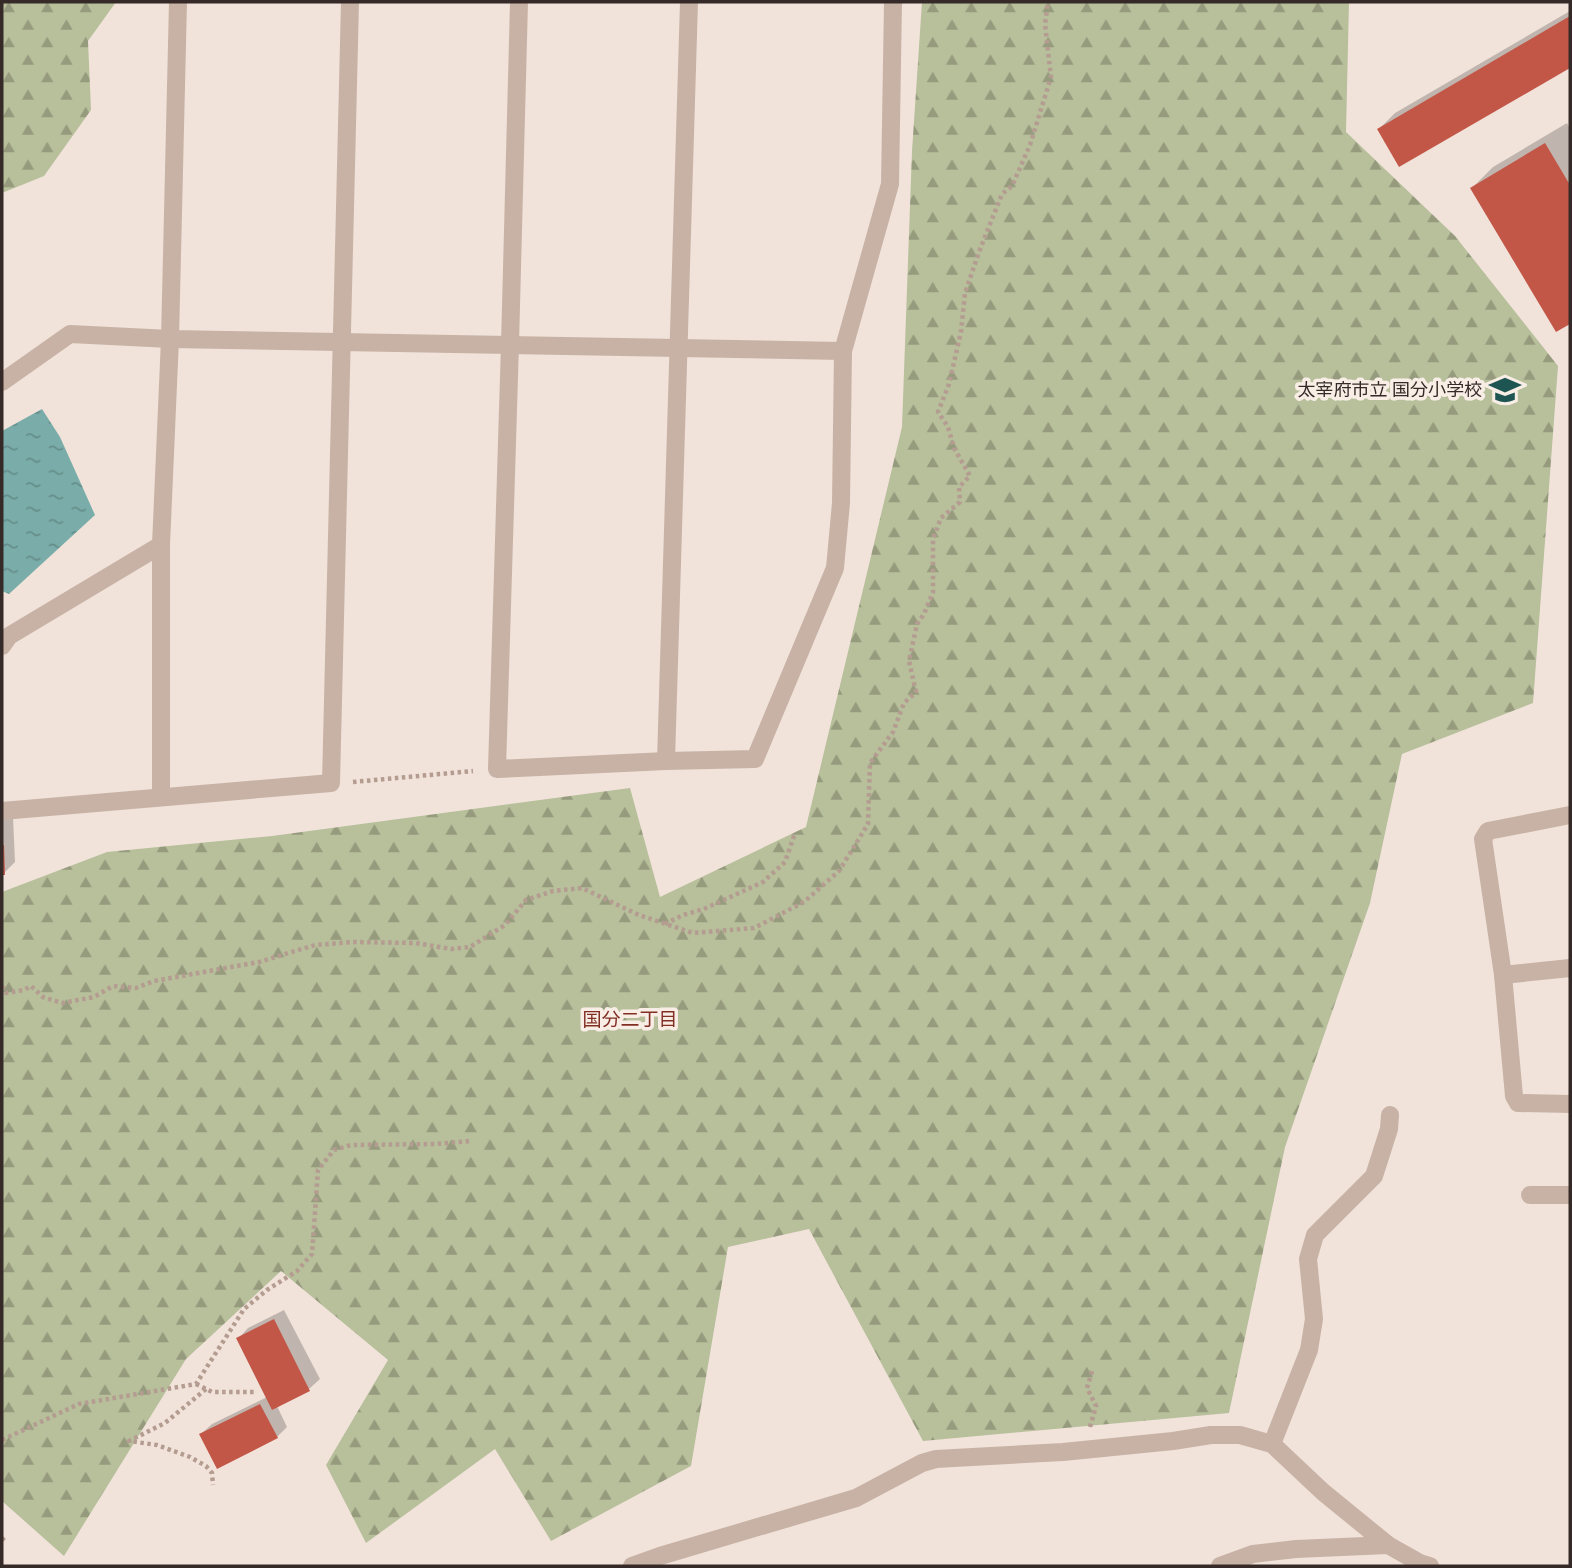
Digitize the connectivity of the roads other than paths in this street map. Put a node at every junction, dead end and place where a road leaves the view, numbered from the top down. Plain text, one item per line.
1 (178, 2) edge
2 (350, 2) edge
3 (519, 2) edge
4 (689, 2) edge
5 (893, 2) edge
6 (170, 339) junction
7 (342, 342) junction
8 (510, 344) junction
9 (678, 348) junction
10 (843, 351) junction
11 (2, 382) edge
12 (161, 545) junction
13 (2, 646) edge
14 (666, 761) junction
15 (161, 797) junction
16 (2, 811) edge
17 (1570, 815) edge
18 (1570, 968) edge
19 (1503, 975) junction
20 (1570, 1104) edge
21 (1390, 1115) dead end
22 (1530, 1195) dead end
23 (1570, 1195) edge
24 (1272, 1444) junction
25 (1388, 1545) junction
26 (632, 1566) edge
27 (1220, 1566) edge
28 (1430, 1566) edge

1 - 6 street
2 - 7 street
3 - 8 street
4 - 9 street
5 - 10 street
6 - 7 street
6 - 11 street
6 - 12 street
7 - 8 street
7 - 15 street
8 - 9 street
8 - 14 street
9 - 10 street
9 - 14 street
10 - 14 street
12 - 13 street
12 - 15 street
15 - 16 street
17 - 19 street
18 - 19 street
19 - 20 street
21 - 24 street
22 - 23 street
24 - 25 street
24 - 26 street
25 - 27 street
25 - 28 street

